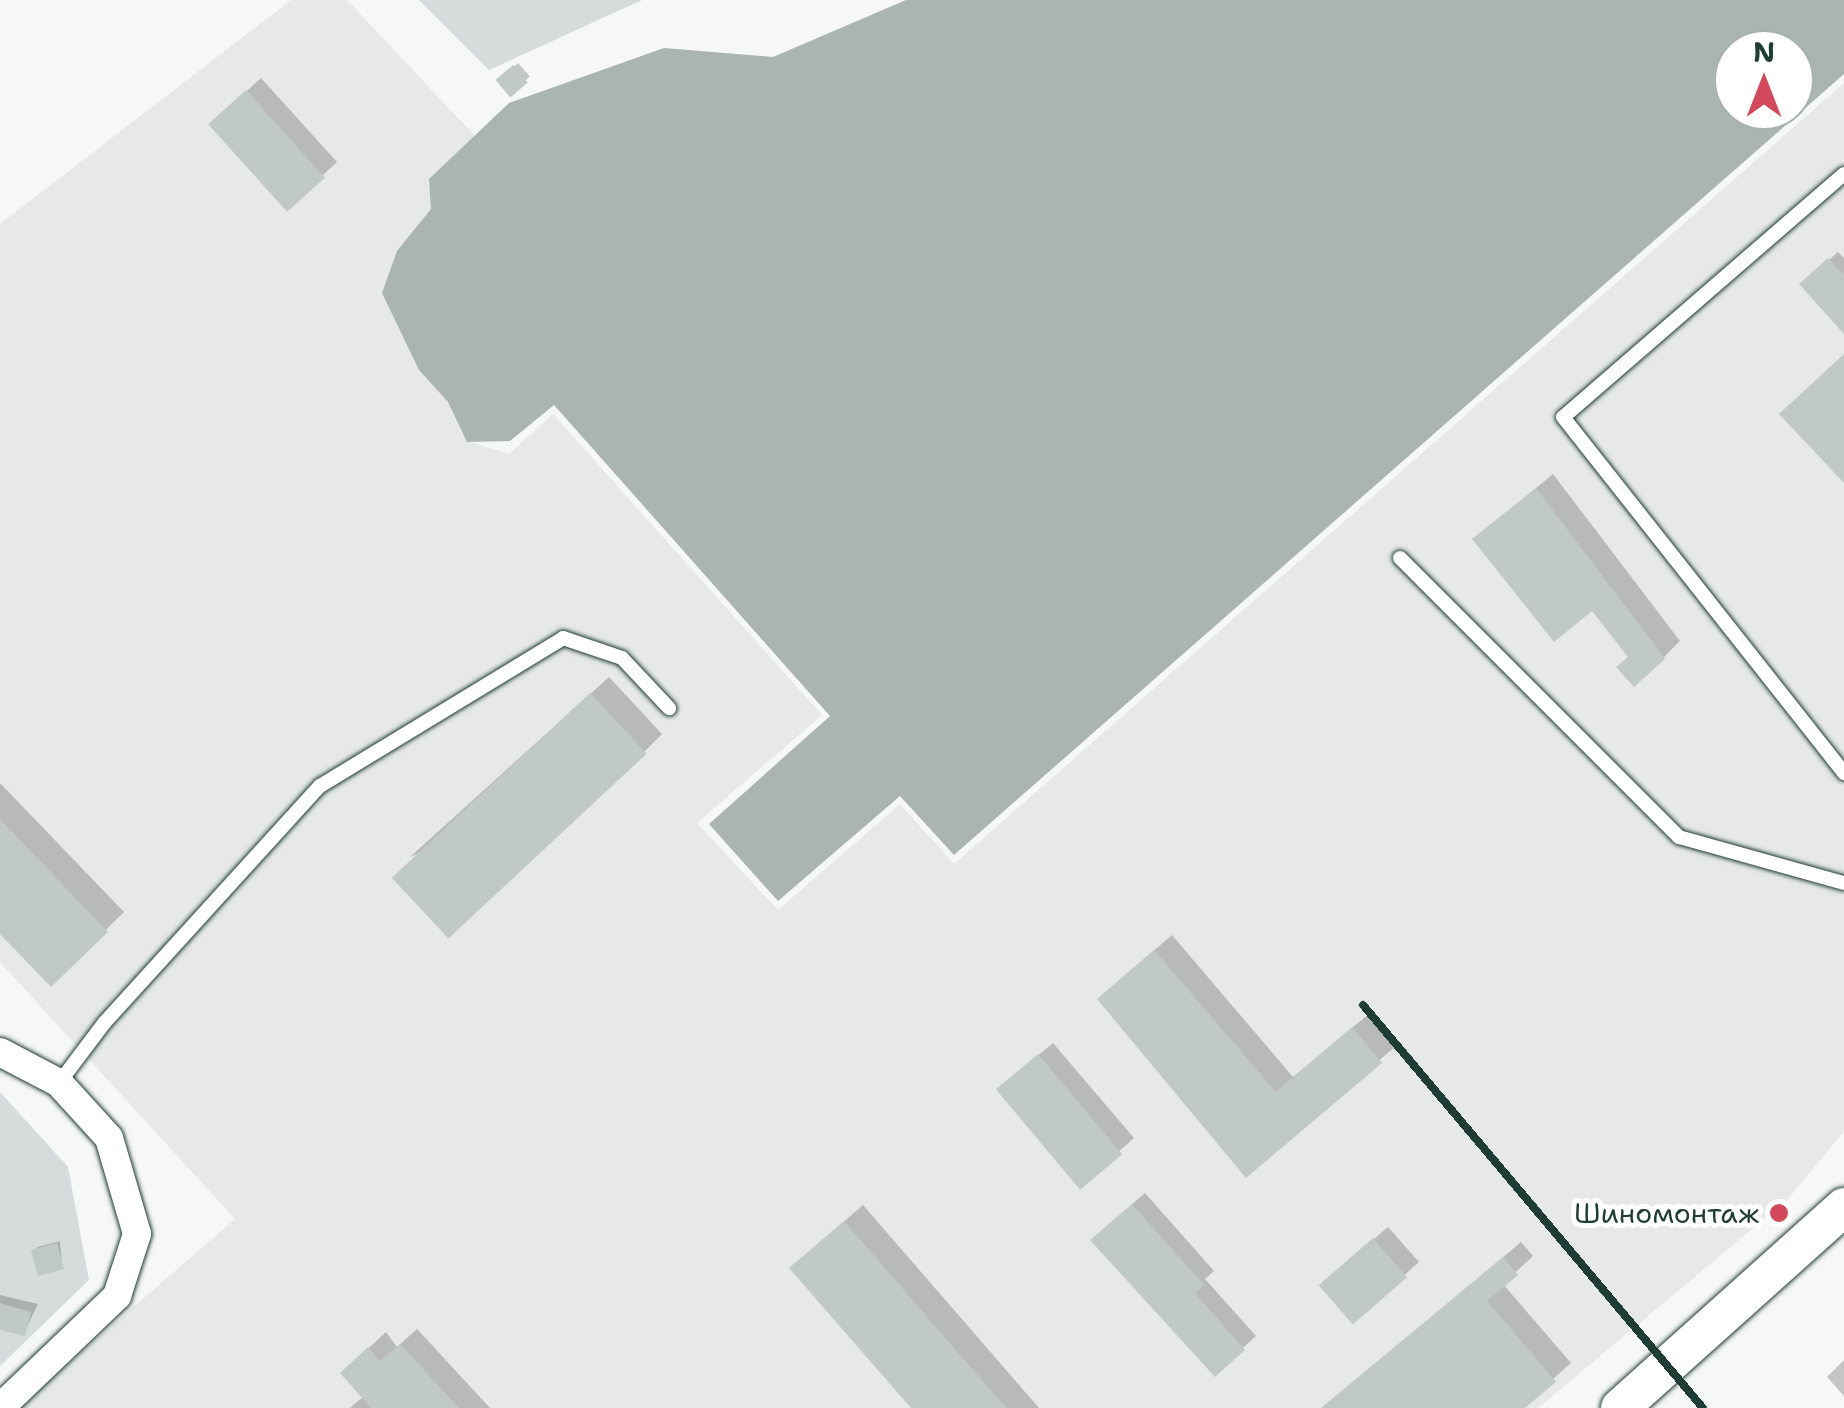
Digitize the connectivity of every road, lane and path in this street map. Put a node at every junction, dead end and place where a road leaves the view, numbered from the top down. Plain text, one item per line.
1 (1844, 174) edge
2 (1400, 558) dead end
3 (669, 708) dead end
4 (1844, 774) edge
5 (1844, 883) edge
6 (0, 1052) edge
7 (59, 1084) junction
8 (1844, 1208) edge
9 (0, 1408) edge
10 (1620, 1408) edge

1 - 4 lane
2 - 5 lane
3 - 7 lane
6 - 7 street
7 - 9 street
8 - 10 main road

